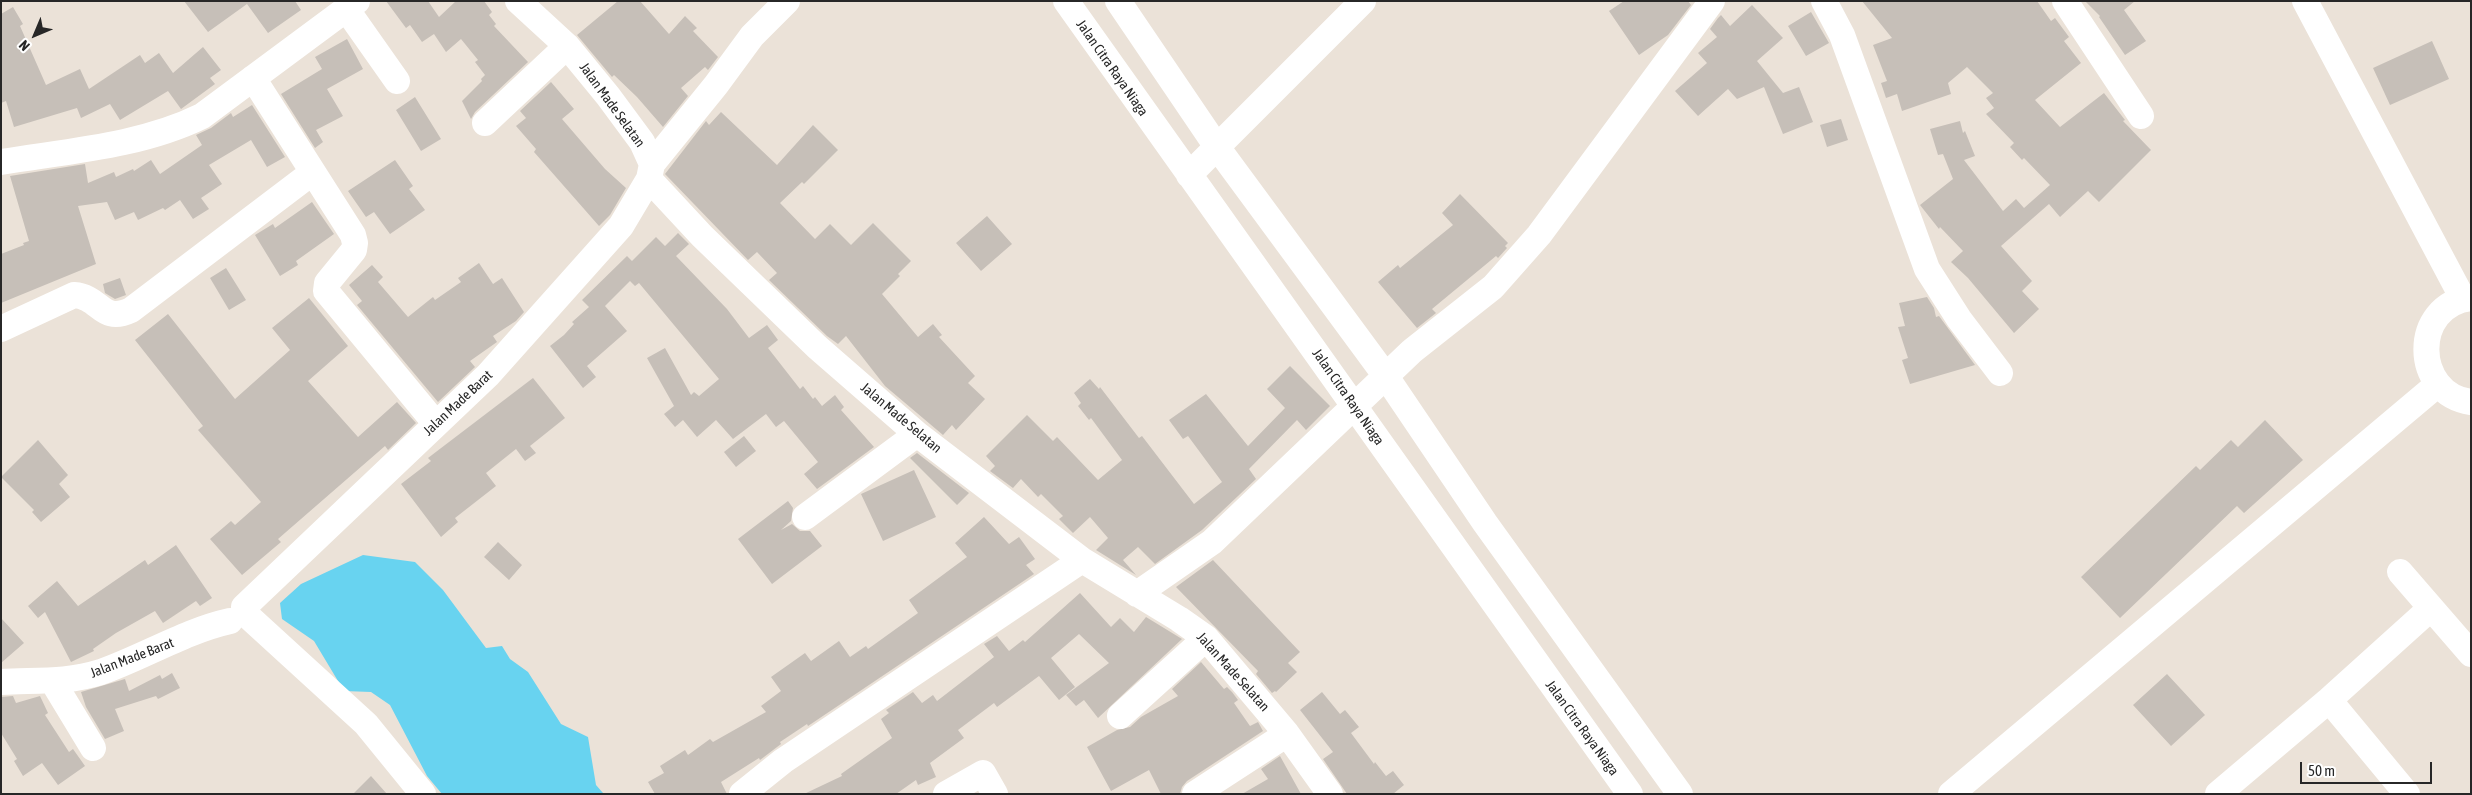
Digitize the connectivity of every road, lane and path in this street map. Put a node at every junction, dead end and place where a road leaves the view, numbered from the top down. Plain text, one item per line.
1 (518, 1) edge
2 (787, 1) edge
3 (1066, 1) edge
4 (1118, 1) edge
5 (1363, 1) edge
6 (1712, 1) edge
7 (1824, 1) edge
8 (2065, 1) edge
9 (2305, 1) edge
10 (352, 5) edge
11 (567, 46) junction
12 (254, 78) junction
13 (397, 81) dead end
14 (2141, 116) dead end
15 (485, 123) dead end
16 (1217, 147) junction
17 (1, 162) edge
18 (313, 172) junction
19 (650, 172) junction
20 (1189, 175) junction
21 (2467, 298) edge
22 (1, 329) edge
23 (2000, 373) dead end
24 (1385, 375) junction
25 (2438, 384) junction
26 (2471, 402) edge
27 (1356, 407) junction
28 (436, 424) junction
29 (917, 434) junction
30 (805, 517) dead end
31 (1082, 560) junction
32 (2400, 572) dead end
33 (1137, 594) junction
34 (2432, 608) junction
35 (241, 616) junction
36 (1206, 638) junction
37 (2471, 654) edge
38 (1, 682) edge
39 (53, 682) junction
40 (2329, 700) junction
41 (1120, 716) dead end
42 (1287, 734) junction
43 (93, 748) dead end
44 (2228, 791) edge
45 (424, 794) edge
46 (742, 794) edge
47 (946, 794) edge
48 (996, 794) edge
49 (1195, 794) edge
50 (1330, 794) edge
51 (1630, 794) edge
52 (1680, 794) edge
53 (1951, 794) edge
54 (2407, 794) edge

1 - 11 street, Jalan Made Selatan
2 - 19 street, Jalan Made Barat
3 - 20 street, Jalan Citra Raya Niaga
4 - 16 street
5 - 16 street
6 - 24 street
7 - 23 street
8 - 14 street
9 - 21 street
10 - 12 street
10 - 13 street
11 - 15 street
11 - 19 street, Jalan Made Selatan
12 - 17 street
12 - 18 street
16 - 20 street
16 - 24 street
18 - 22 street
18 - 28 street
19 - 28 street, Jalan Made Barat
19 - 29 street, Jalan Made Selatan
20 - 27 street, Jalan Citra Raya Niaga
21 - 25 street
24 - 27 street
24 - 52 street
25 - 26 street
25 - 53 street
27 - 33 street
27 - 51 street, Jalan Citra Raya Niaga
28 - 35 street, Jalan Made Barat
29 - 30 street
29 - 31 street, Jalan Made Selatan
31 - 33 street, Jalan Made Selatan
31 - 46 street
32 - 34 street
33 - 36 street, Jalan Made Selatan
34 - 37 street
34 - 40 street
35 - 39 street, Jalan Made Barat
35 - 45 street
36 - 41 street
36 - 42 street, Jalan Made Selatan
38 - 39 street, Jalan Made Barat
39 - 43 street
40 - 44 street
40 - 54 street
42 - 49 street
42 - 50 street, Jalan Made Selatan
47 - 48 street

